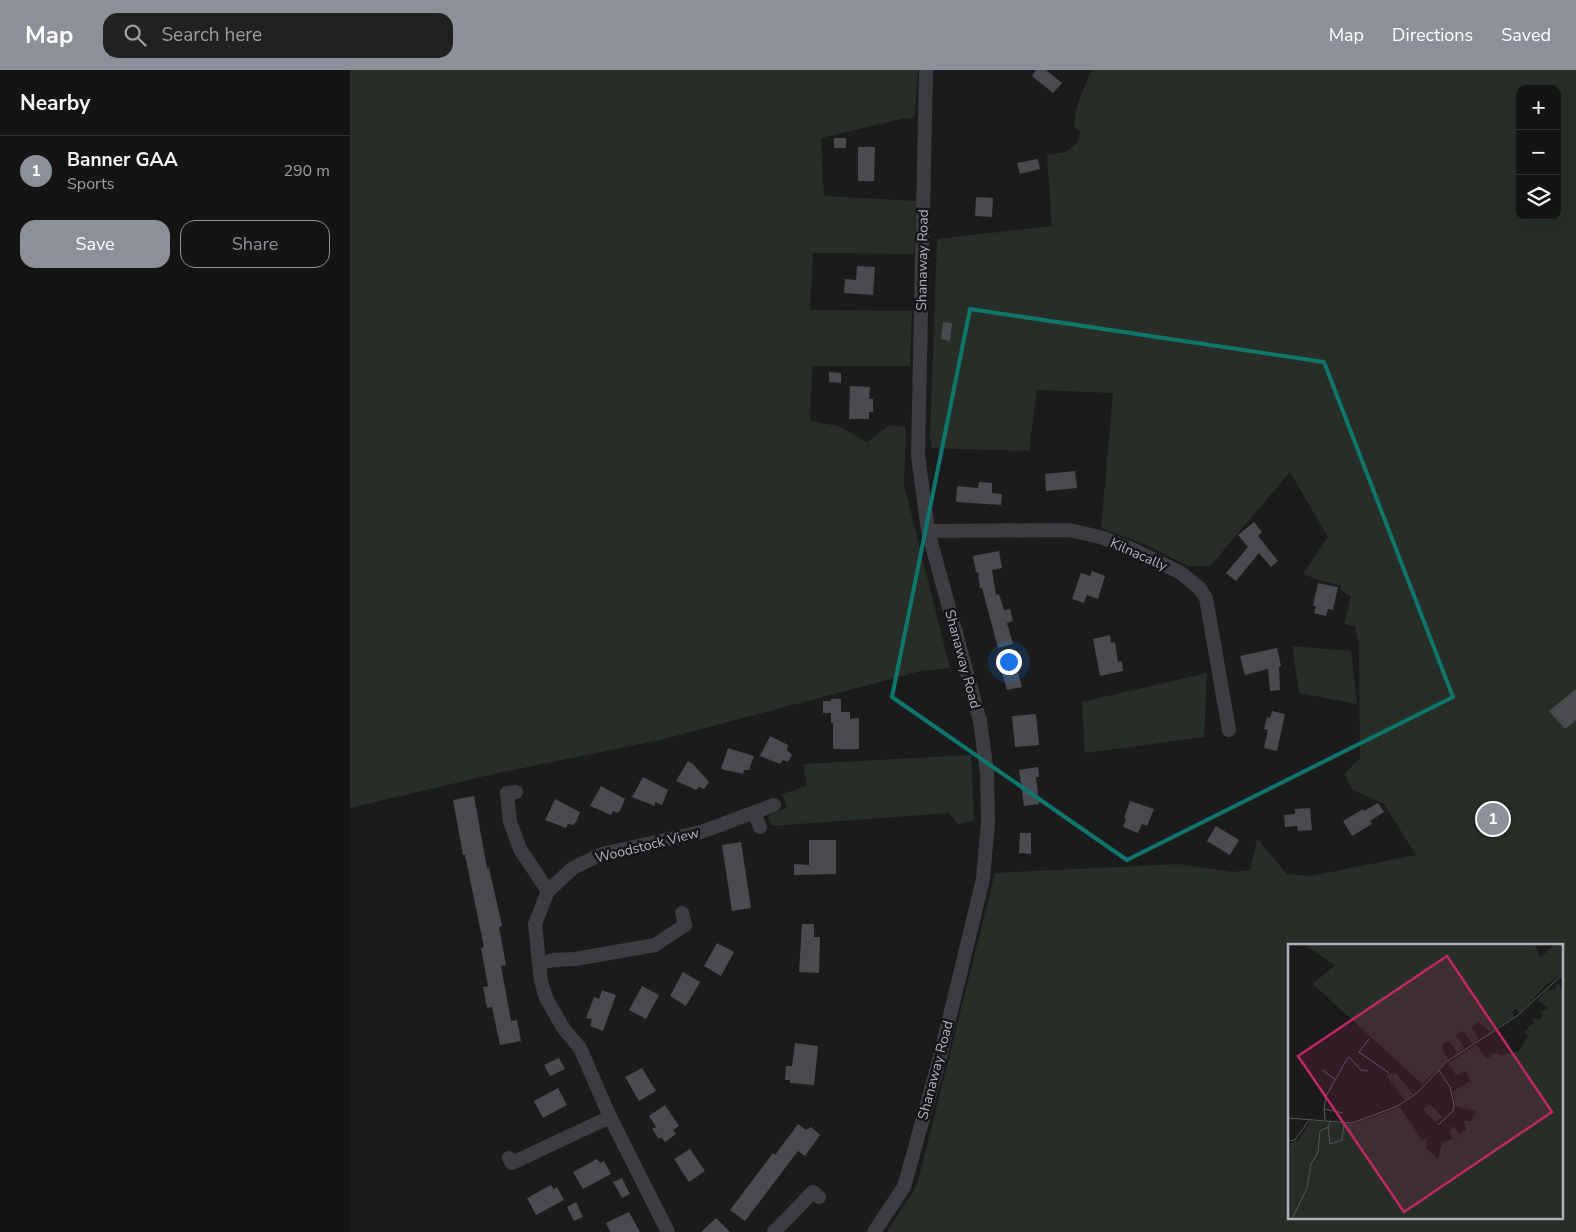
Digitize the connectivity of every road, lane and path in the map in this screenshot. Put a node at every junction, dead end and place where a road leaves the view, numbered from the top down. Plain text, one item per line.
1 (926, 70) edge
2 (928, 531) junction
3 (1229, 730) dead end
4 (516, 792) dead end
5 (774, 806) dead end
6 (754, 813) junction
7 (760, 827) dead end
8 (548, 891) junction
9 (682, 913) dead end
10 (538, 963) junction
11 (610, 1117) junction
12 (509, 1158) dead end
13 (819, 1197) dead end
14 (668, 1232) edge
15 (774, 1232) edge
16 (874, 1232) edge

1 - 2 street, Shanaway Road
2 - 3 street, Kilnacally
2 - 16 street, Shanaway Road
4 - 8 street
5 - 6 street, Woodstock View
6 - 7 street
6 - 8 street, Woodstock View
8 - 10 street, Woodstock View
9 - 10 street
10 - 11 street, Woodstock View
11 - 12 street
11 - 14 street, Woodstock View
13 - 15 street

